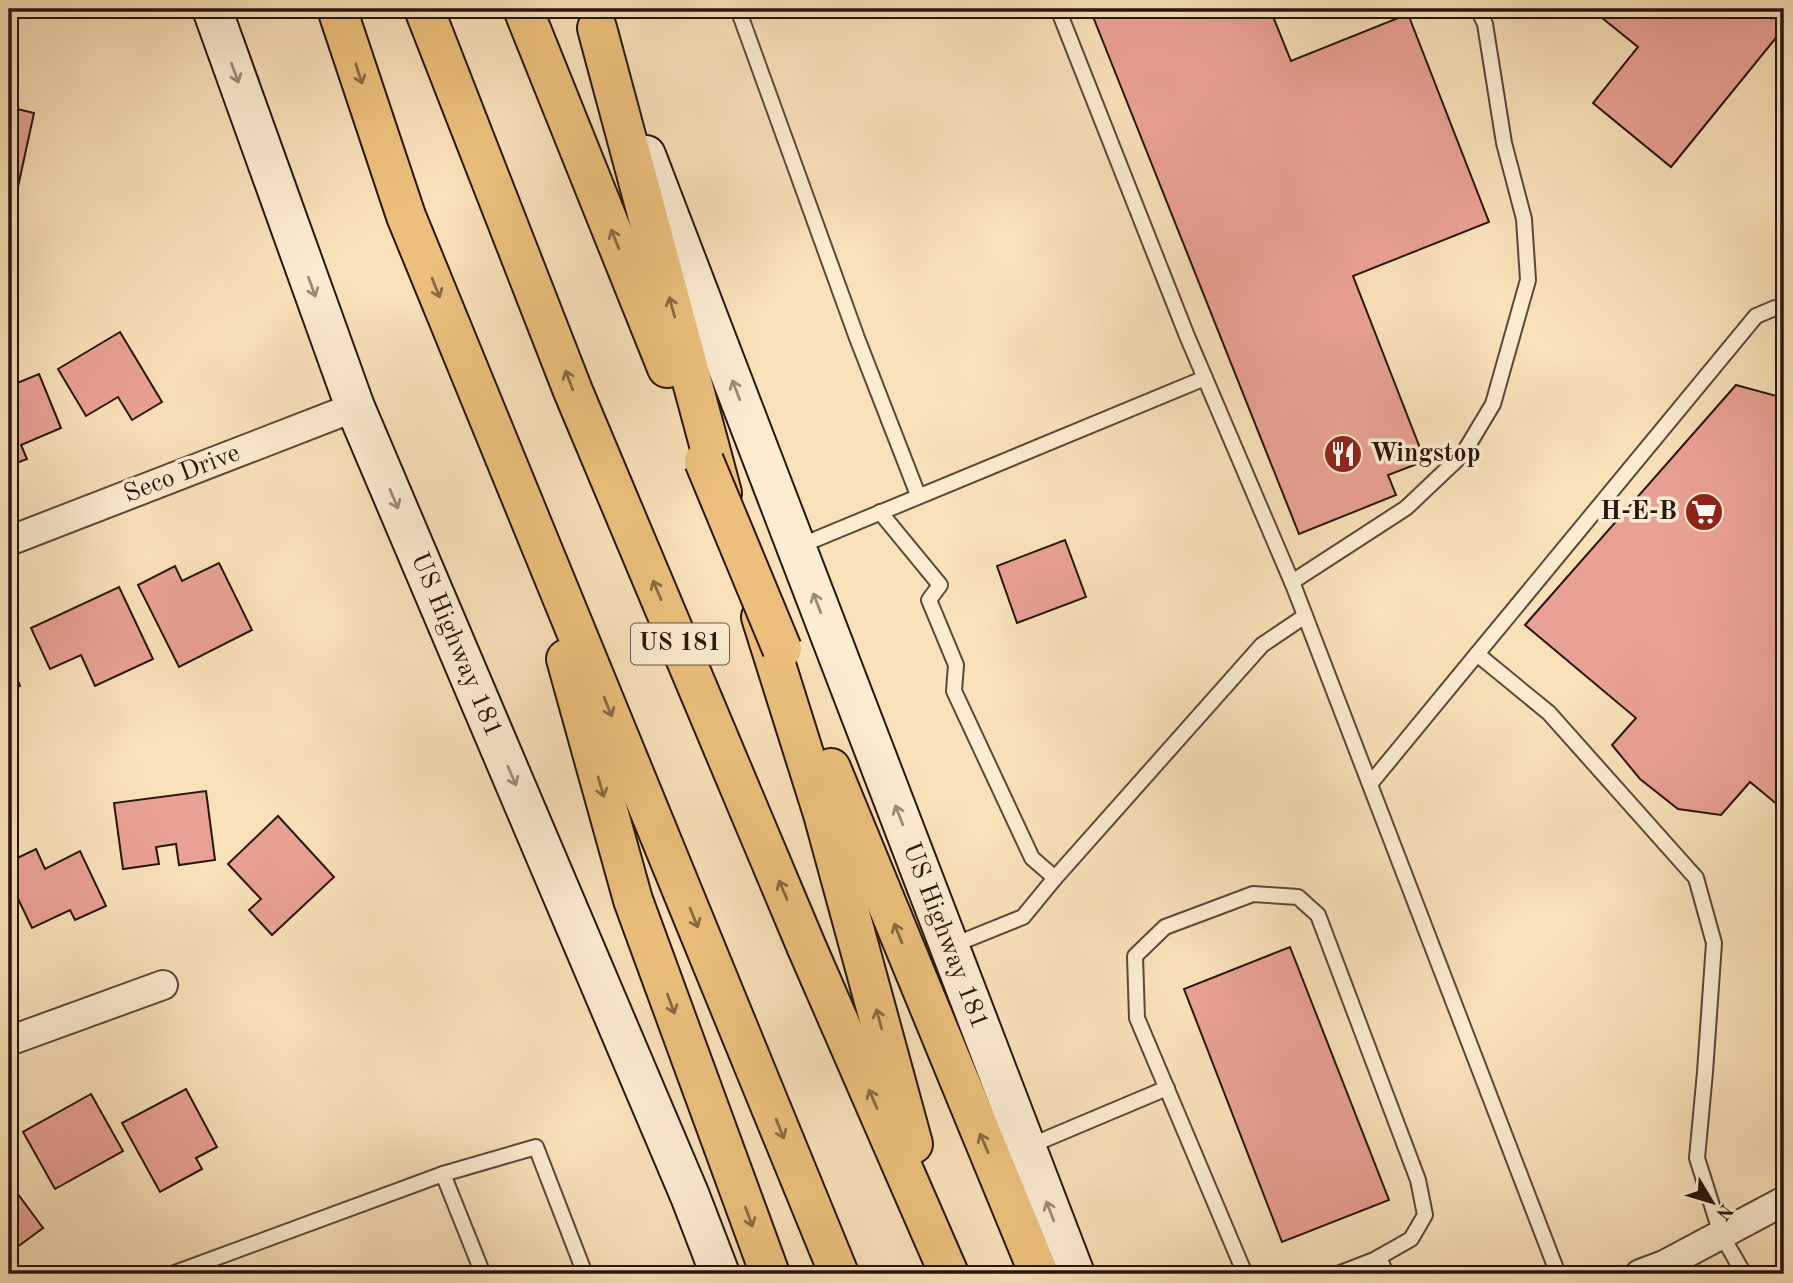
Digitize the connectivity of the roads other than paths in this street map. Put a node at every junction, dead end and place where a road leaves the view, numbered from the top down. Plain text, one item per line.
1 (212, 9) edge
2 (337, 9) edge
3 (424, 9) edge
4 (523, 9) edge
5 (738, 9) edge
6 (1058, 9) edge
7 (1478, 9) edge
8 (595, 19) edge
9 (1775, 308) dead end
10 (1205, 378) junction
11 (355, 407) junction
12 (517, 485) junction
13 (918, 495) junction
14 (880, 512) junction
15 (9, 541) edge
16 (796, 548) junction
17 (1292, 582) junction
18 (1305, 616) junction
19 (1477, 654) junction
20 (1370, 784) junction
21 (1055, 878) junction
22 (949, 947) junction
23 (163, 985) dead end
24 (9, 1041) edge
25 (1167, 1088) junction
26 (1026, 1147) junction
27 (443, 1174) junction
28 (1784, 1201) edge
29 (1721, 1234) junction
30 (1379, 1257) junction
31 (1644, 1273) edge
32 (172, 1274) edge
33 (484, 1274) edge
34 (585, 1274) edge
35 (720, 1274) edge
36 (770, 1274) edge
37 (839, 1274) edge
38 (949, 1274) edge
39 (1039, 1274) edge
40 (1075, 1274) edge
41 (1245, 1274) edge
42 (1338, 1274) edge
43 (1386, 1274) edge
44 (1558, 1274) edge
45 (1744, 1274) edge

1 -> 11 main road, US Highway 181
2 -> 12 highway, US 181
38 -> 3 highway, US 181
39 -> 4 highway, bridge
5 - 13 lane
6 - 10 lane
7 - 17 lane
16 -> 8 main road, US Highway 181
38 -> 8 highway
9 - 19 lane
10 - 13 lane
10 - 17 lane
11 - 15 street, Seco Drive
11 -> 35 main road, US Highway 181
12 -> 36 highway
12 -> 37 highway, US 181
13 - 14 lane
14 - 16 lane
14 - 21 lane
22 -> 16 main road, US Highway 181
17 - 18 lane
18 - 20 lane
18 - 21 lane
19 - 20 lane
19 - 29 lane
20 - 44 lane
21 - 22 lane
22 - 26 main road, US Highway 181
23 - 24 street
25 - 26 lane
25 - 30 lane
25 - 41 lane
40 -> 26 main road, US Highway 181
27 - 32 lane
27 - 33 lane
27 - 34 lane
28 - 29 street
29 - 31 street
29 - 45 lane
30 - 42 lane
30 - 43 lane

